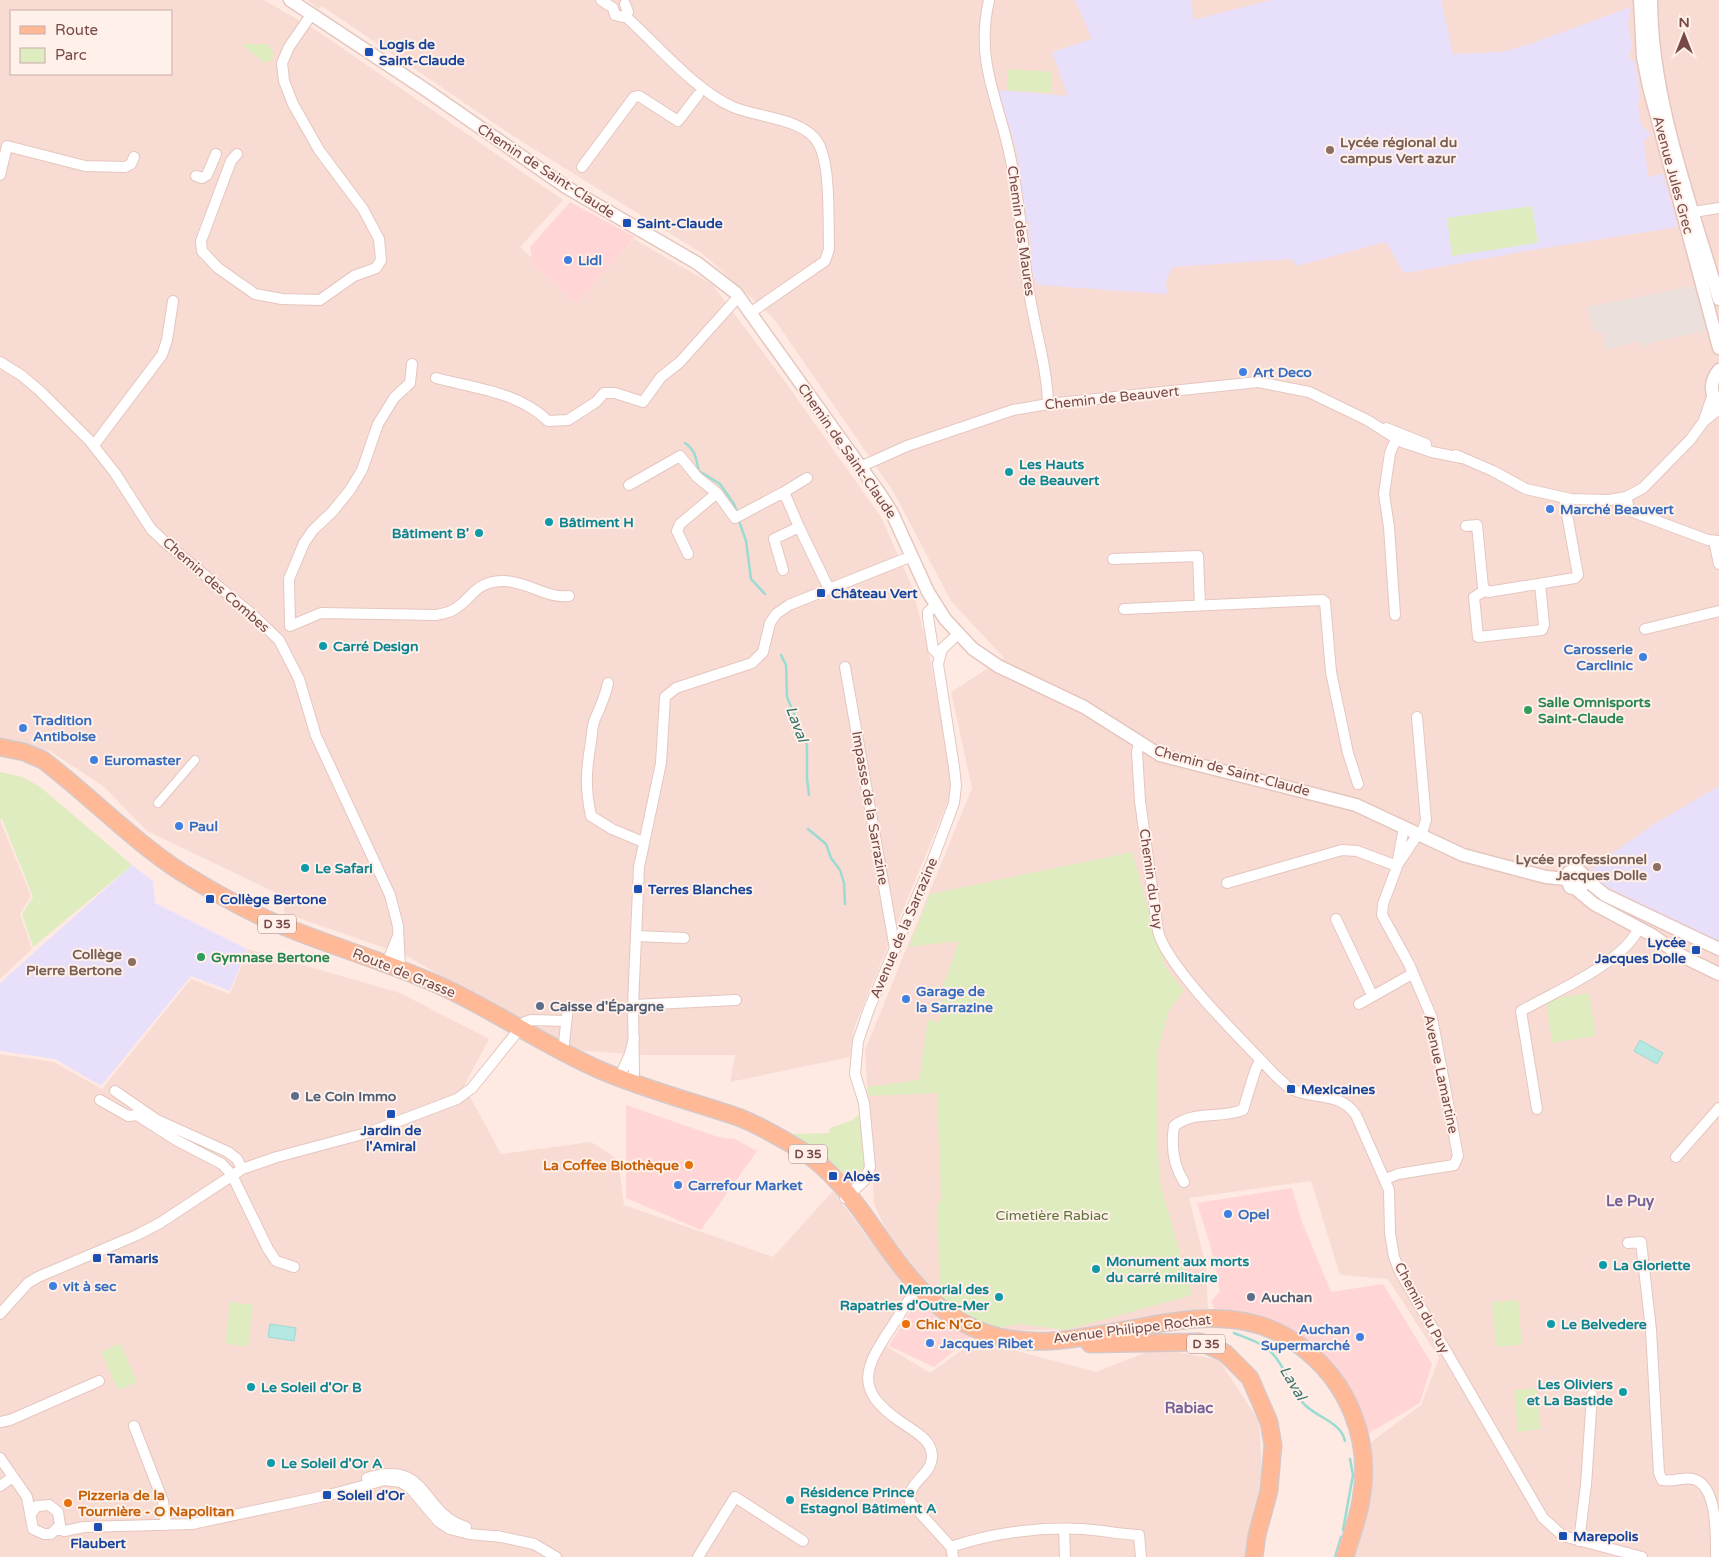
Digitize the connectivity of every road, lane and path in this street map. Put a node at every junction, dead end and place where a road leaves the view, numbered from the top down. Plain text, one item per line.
1 (290, 0) edge
2 (601, 0) edge
3 (989, 0) edge
4 (1640, 0) edge
5 (1651, 0) edge
6 (627, 2) edge
7 (614, 8) junction
8 (311, 15) junction
9 (625, 16) junction
10 (698, 95) dead end
11 (4, 144) edge
12 (216, 154) dead end
13 (237, 154) dead end
14 (134, 157) dead end
15 (582, 167) dead end
16 (0, 175) edge
17 (196, 176) dead end
18 (1719, 208) edge
19 (1694, 212) junction
20 (739, 296) junction
21 (1719, 299) edge
22 (173, 301) dead end
23 (750, 313) junction
24 (1719, 348) edge
25 (0, 362) edge
26 (412, 364) dead end
27 (1719, 370) edge
28 (436, 378) dead end
29 (1716, 398) edge
30 (1048, 404) junction
31 (1719, 409) edge
32 (1367, 420) junction
33 (1704, 421) junction
34 (1396, 439) junction
35 (94, 445) junction
36 (1462, 458) junction
37 (860, 467) junction
38 (807, 478) dead end
39 (629, 485) dead end
40 (784, 492) junction
41 (717, 493) junction
42 (1626, 497) junction
43 (1564, 498) junction
44 (1466, 526) dead end
45 (799, 527) junction
46 (1716, 541) edge
47 (688, 554) dead end
48 (912, 556) junction
49 (1113, 559) dead end
50 (1719, 564) edge
51 (783, 570) dead end
52 (1540, 584) junction
53 (829, 590) junction
54 (1486, 590) junction
55 (569, 596) dead end
56 (1200, 605) junction
57 (936, 606) junction
58 (1124, 609) dead end
59 (1719, 611) edge
60 (1395, 616) dead end
61 (1645, 629) dead end
62 (958, 634) junction
63 (939, 655) junction
64 (845, 667) dead end
65 (608, 682) dead end
66 (1417, 716) dead end
67 (1144, 746) junction
68 (0, 747) edge
69 (195, 760) dead end
70 (1358, 784) dead end
71 (158, 803) dead end
72 (1404, 827) junction
73 (1420, 835) junction
74 (643, 842) junction
75 (1398, 865) junction
76 (1584, 878) junction
77 (1566, 879) junction
78 (1227, 883) dead end
79 (1576, 889) junction
80 (1336, 918) dead end
81 (1639, 928) junction
82 (636, 936) junction
83 (684, 938) dead end
84 (895, 949) junction
85 (1719, 949) edge
86 (393, 966) junction
87 (1412, 974) junction
88 (1719, 974) edge
89 (1372, 995) junction
90 (736, 1000) dead end
91 (1359, 1004) dead end
92 (633, 1005) junction
93 (568, 1007) dead end
94 (566, 1021) junction
95 (514, 1035) junction
96 (563, 1052) junction
97 (1260, 1060) junction
98 (626, 1080) junction
99 (115, 1091) dead end
100 (100, 1100) dead end
101 (1719, 1108) edge
102 (1537, 1109) dead end
103 (1676, 1157) dead end
104 (242, 1169) junction
105 (232, 1175) junction
106 (1386, 1179) junction
107 (1184, 1182) dead end
108 (848, 1197) junction
109 (1628, 1243) dead end
110 (294, 1267) dead end
111 (916, 1289) junction
112 (0, 1314) edge
113 (1162, 1324) junction
114 (1169, 1341) junction
115 (100, 1381) dead end
116 (1592, 1395) dead end
117 (0, 1422) edge
118 (134, 1426) dead end
119 (0, 1458) edge
120 (13, 1476) junction
121 (0, 1486) edge
122 (27, 1497) junction
123 (41, 1505) junction
124 (30, 1515) junction
125 (60, 1515) junction
126 (166, 1525) junction
127 (84, 1528) junction
128 (1064, 1528) junction
129 (57, 1529) junction
130 (803, 1541) dead end
131 (1579, 1541) junction
132 (952, 1552) edge
133 (556, 1557) edge
134 (698, 1557) edge
135 (1065, 1557) edge
136 (1141, 1557) edge
137 (1254, 1557) edge
138 (1345, 1557) edge
139 (1642, 1557) edge
140 (1716, 1557) edge

1 - 8 street, Chemin de Saint-Claude
2 - 7 street
3 - 30 street, Chemin des Maures
4 - 24 street, Avenue Jules Grec
5 - 19 street, Avenue Jules Grec
6 - 7 street
6 - 9 street
7 - 9 street
8 - 13 street
8 - 20 street, Chemin de Saint-Claude
9 - 23 street
10 - 15 street
11 - 14 street
11 - 16 street
12 - 17 street
18 - 19 street, Avenue Jules Grec
19 - 21 street, Avenue Jules Grec
20 - 23 street, Chemin de Saint-Claude
20 - 28 street
22 - 35 street
23 - 37 street, Chemin de Saint-Claude
25 - 35 street, Chemin des Combes
26 - 55 street
27 - 29 street
29 - 33 street, Chemin de Beauvert
30 - 32 street, Chemin de Beauvert
30 - 37 street, Chemin de Beauvert
31 - 33 street, Chemin de Beauvert
32 - 34 street, Chemin de Beauvert
32 - 36 street, Chemin de Beauvert
33 - 42 street, Chemin de Beauvert
34 - 36 street, Chemin de Beauvert
34 - 60 street
35 - 86 street, Chemin des Combes
36 - 43 street, Chemin de Beauvert
37 - 48 street, Chemin de Saint-Claude
38 - 40 street
39 - 41 street
40 - 41 street
40 - 45 street
41 - 47 street
42 - 43 street, Chemin de Beauvert
42 - 46 street
43 - 52 street
44 - 54 street
45 - 51 street
45 - 53 street
46 - 50 street
48 - 53 street
48 - 57 street, Chemin de Saint-Claude
49 - 56 street
52 - 54 street
52 - 54 street
53 - 74 street
56 - 58 street
56 - 70 street
57 - 62 street, Chemin de Saint-Claude
57 - 63 street, Avenue de la Sarrazine
59 - 61 street
62 - 63 street
62 - 67 street, Chemin de Saint-Claude
63 - 84 street, Avenue de la Sarrazine
64 - 84 street, Impasse de la Sarrazine
65 - 74 street
66 - 73 street
67 - 72 street, Chemin de Saint-Claude
67 - 97 street, Chemin du Puy
68 - 86 main road, Route de Grasse / D 35
69 - 71 street
72 - 73 street, Chemin de Saint-Claude
72 - 75 street, Avenue Lamartine
73 - 75 street, Avenue Lamartine
73 - 77 street, Chemin de Saint-Claude
74 - 82 street
75 - 78 street
75 - 87 street, Avenue Lamartine
76 - 77 street
76 - 79 street
76 - 85 street
77 - 79 street
79 - 81 street
80 - 89 street
81 - 88 street
81 - 102 street
82 - 83 street
82 - 92 street
84 - 108 street, Avenue de la Sarrazine
86 - 95 main road, Route de Grasse / D 35
87 - 89 street
87 - 106 street, Avenue Lamartine
89 - 91 street
90 - 92 street
92 - 98 street
93 - 94 street
94 - 95 street
94 - 96 street
95 - 96 main road, Route de Grasse / D 35
95 - 104 street
96 - 98 main road, Route de Grasse / D 35
97 - 106 street, Chemin du Puy
97 - 107 street
98 - 108 main road, Route de Grasse / D 35
99 - 104 street
100 - 105 street
101 - 103 street
104 - 105 street
105 - 110 street
105 - 112 street
106 - 131 street, Chemin du Puy
108 - 111 main road, Avenue Philippe Rochat / D 35
109 - 140 street
111 - 113 main road, Avenue Philippe Rochat / D 35
111 - 114 main road, Avenue Philippe Rochat / D 35
111 - 132 street
113 - 114 main road
113 - 138 main road, Avenue Philippe Rochat / D 35
114 - 137 main road, Avenue Philippe Rochat / D 35
115 - 117 street
116 - 131 street
118 - 126 street
119 - 120 street
120 - 121 street
120 - 122 street
122 - 123 street
122 - 124 street
123 - 124 street
123 - 125 street
124 - 129 street
125 - 127 street
125 - 129 street
126 - 127 street
126 - 133 street
127 - 129 street
128 - 132 street
128 - 135 street
128 - 136 street
130 - 134 street
131 - 139 street, Chemin du Puy

